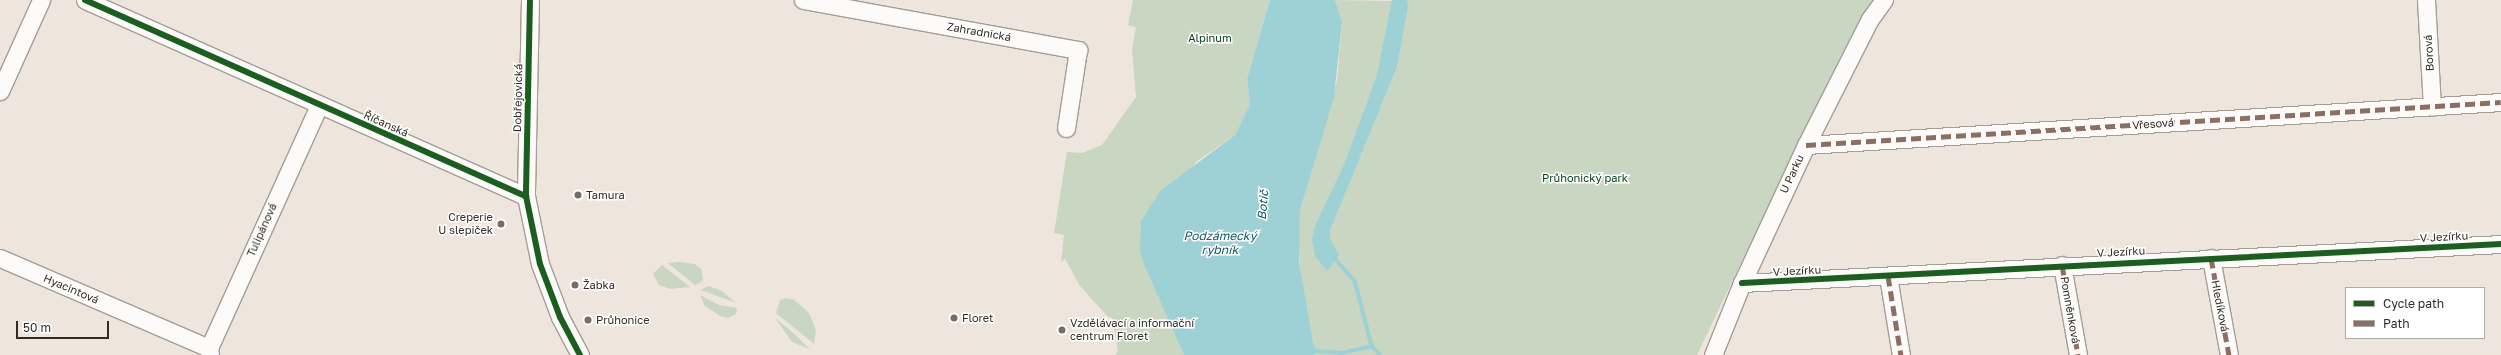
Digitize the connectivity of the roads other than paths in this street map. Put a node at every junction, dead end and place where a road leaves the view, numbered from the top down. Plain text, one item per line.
1 (41, 0) edge
2 (85, 0) edge
3 (530, 0) edge
4 (803, 0) edge
5 (1884, 0) edge
6 (2426, 0) edge
7 (0, 91) edge
8 (2501, 102) edge
9 (319, 105) junction
10 (2432, 107) junction
11 (1066, 128) dead end
12 (1806, 146) junction
13 (526, 196) junction
14 (2501, 244) edge
15 (0, 258) edge
16 (2211, 258) junction
17 (2062, 266) junction
18 (1888, 276) junction
19 (1742, 283) junction
20 (209, 352) edge
21 (580, 355) edge
22 (1713, 355) edge
23 (1901, 355) edge
24 (2078, 355) edge
25 (2229, 355) edge

1 - 7 street
2 - 9 street, Říčanská
3 - 13 street, Dobřejovická
4 - 11 street, Zahradnická
5 - 12 street, U Parku
6 - 10 street, Borová
8 - 10 street, Vřesová
9 - 13 street, Říčanská
9 - 20 street, Tulipánová
10 - 12 street, Vřesová
12 - 19 street, U Parku
13 - 21 street
14 - 16 street, V Jezírku
15 - 20 street, Hyacintová
16 - 17 street, V Jezírku
16 - 25 street, Hledíková
17 - 18 street, V Jezírku
17 - 24 street, Pomněnková
18 - 19 street, V Jezírku
18 - 23 street
19 - 22 street, U Parku

